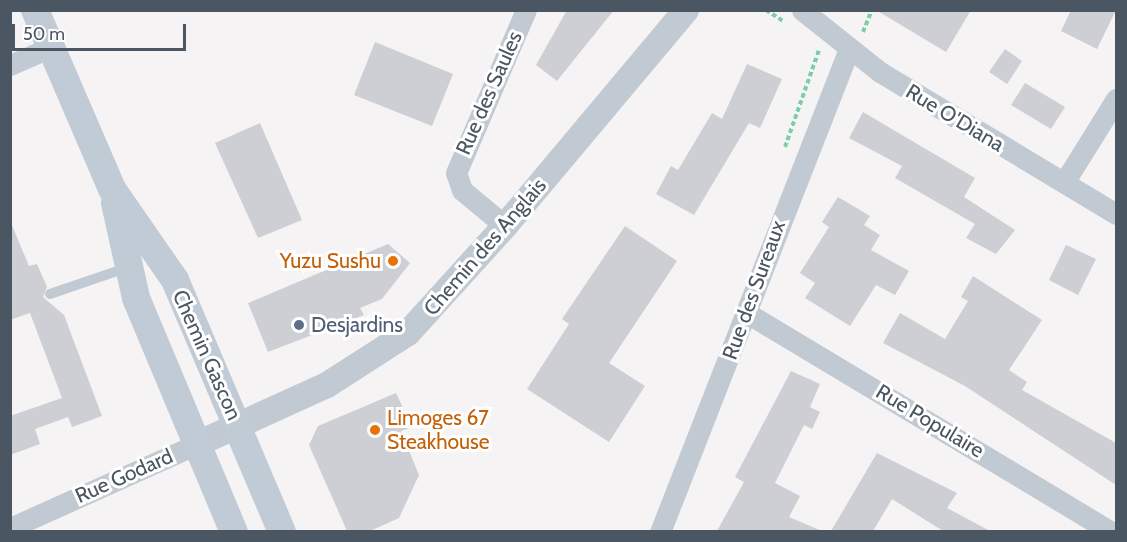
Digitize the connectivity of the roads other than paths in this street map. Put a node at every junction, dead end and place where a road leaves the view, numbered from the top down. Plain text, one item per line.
1 (35, 10) edge
2 (526, 10) edge
3 (686, 10) edge
4 (802, 10) edge
5 (51, 48) junction
6 (849, 49) junction
7 (10, 65) edge
8 (1116, 99) edge
9 (1065, 181) junction
10 (112, 189) junction
11 (1116, 214) edge
12 (505, 226) junction
13 (129, 267) junction
14 (50, 294) dead end
15 (747, 313) junction
16 (239, 426) junction
17 (197, 444) junction
18 (10, 528) edge
19 (234, 531) edge
20 (282, 531) edge
21 (660, 531) edge
22 (1111, 531) edge

1 - 5 main road, Chemin Gascon
2 - 12 street, Rue des Saules
3 - 12 street, Chemin des Anglais
4 - 6 street, Rue O'Diana
5 - 7 street
5 - 10 main road, Chemin Gascon
6 - 9 street, Rue O'Diana
6 - 15 street, Rue des Sureaux
8 - 9 street
9 - 11 street, Rue O'Diana
10 - 13 main road, Chemin Gascon
10 - 16 main road, Chemin Gascon
12 - 16 street, Chemin des Anglais
13 - 14 lane
13 - 17 main road, Chemin Gascon
15 - 21 street, Rue des Sureaux
15 - 22 street, Rue Populaire
16 - 17 street, Rue Godard
16 - 20 main road, Chemin Gascon
17 - 18 street, Rue Godard
17 - 19 main road, Chemin Gascon

